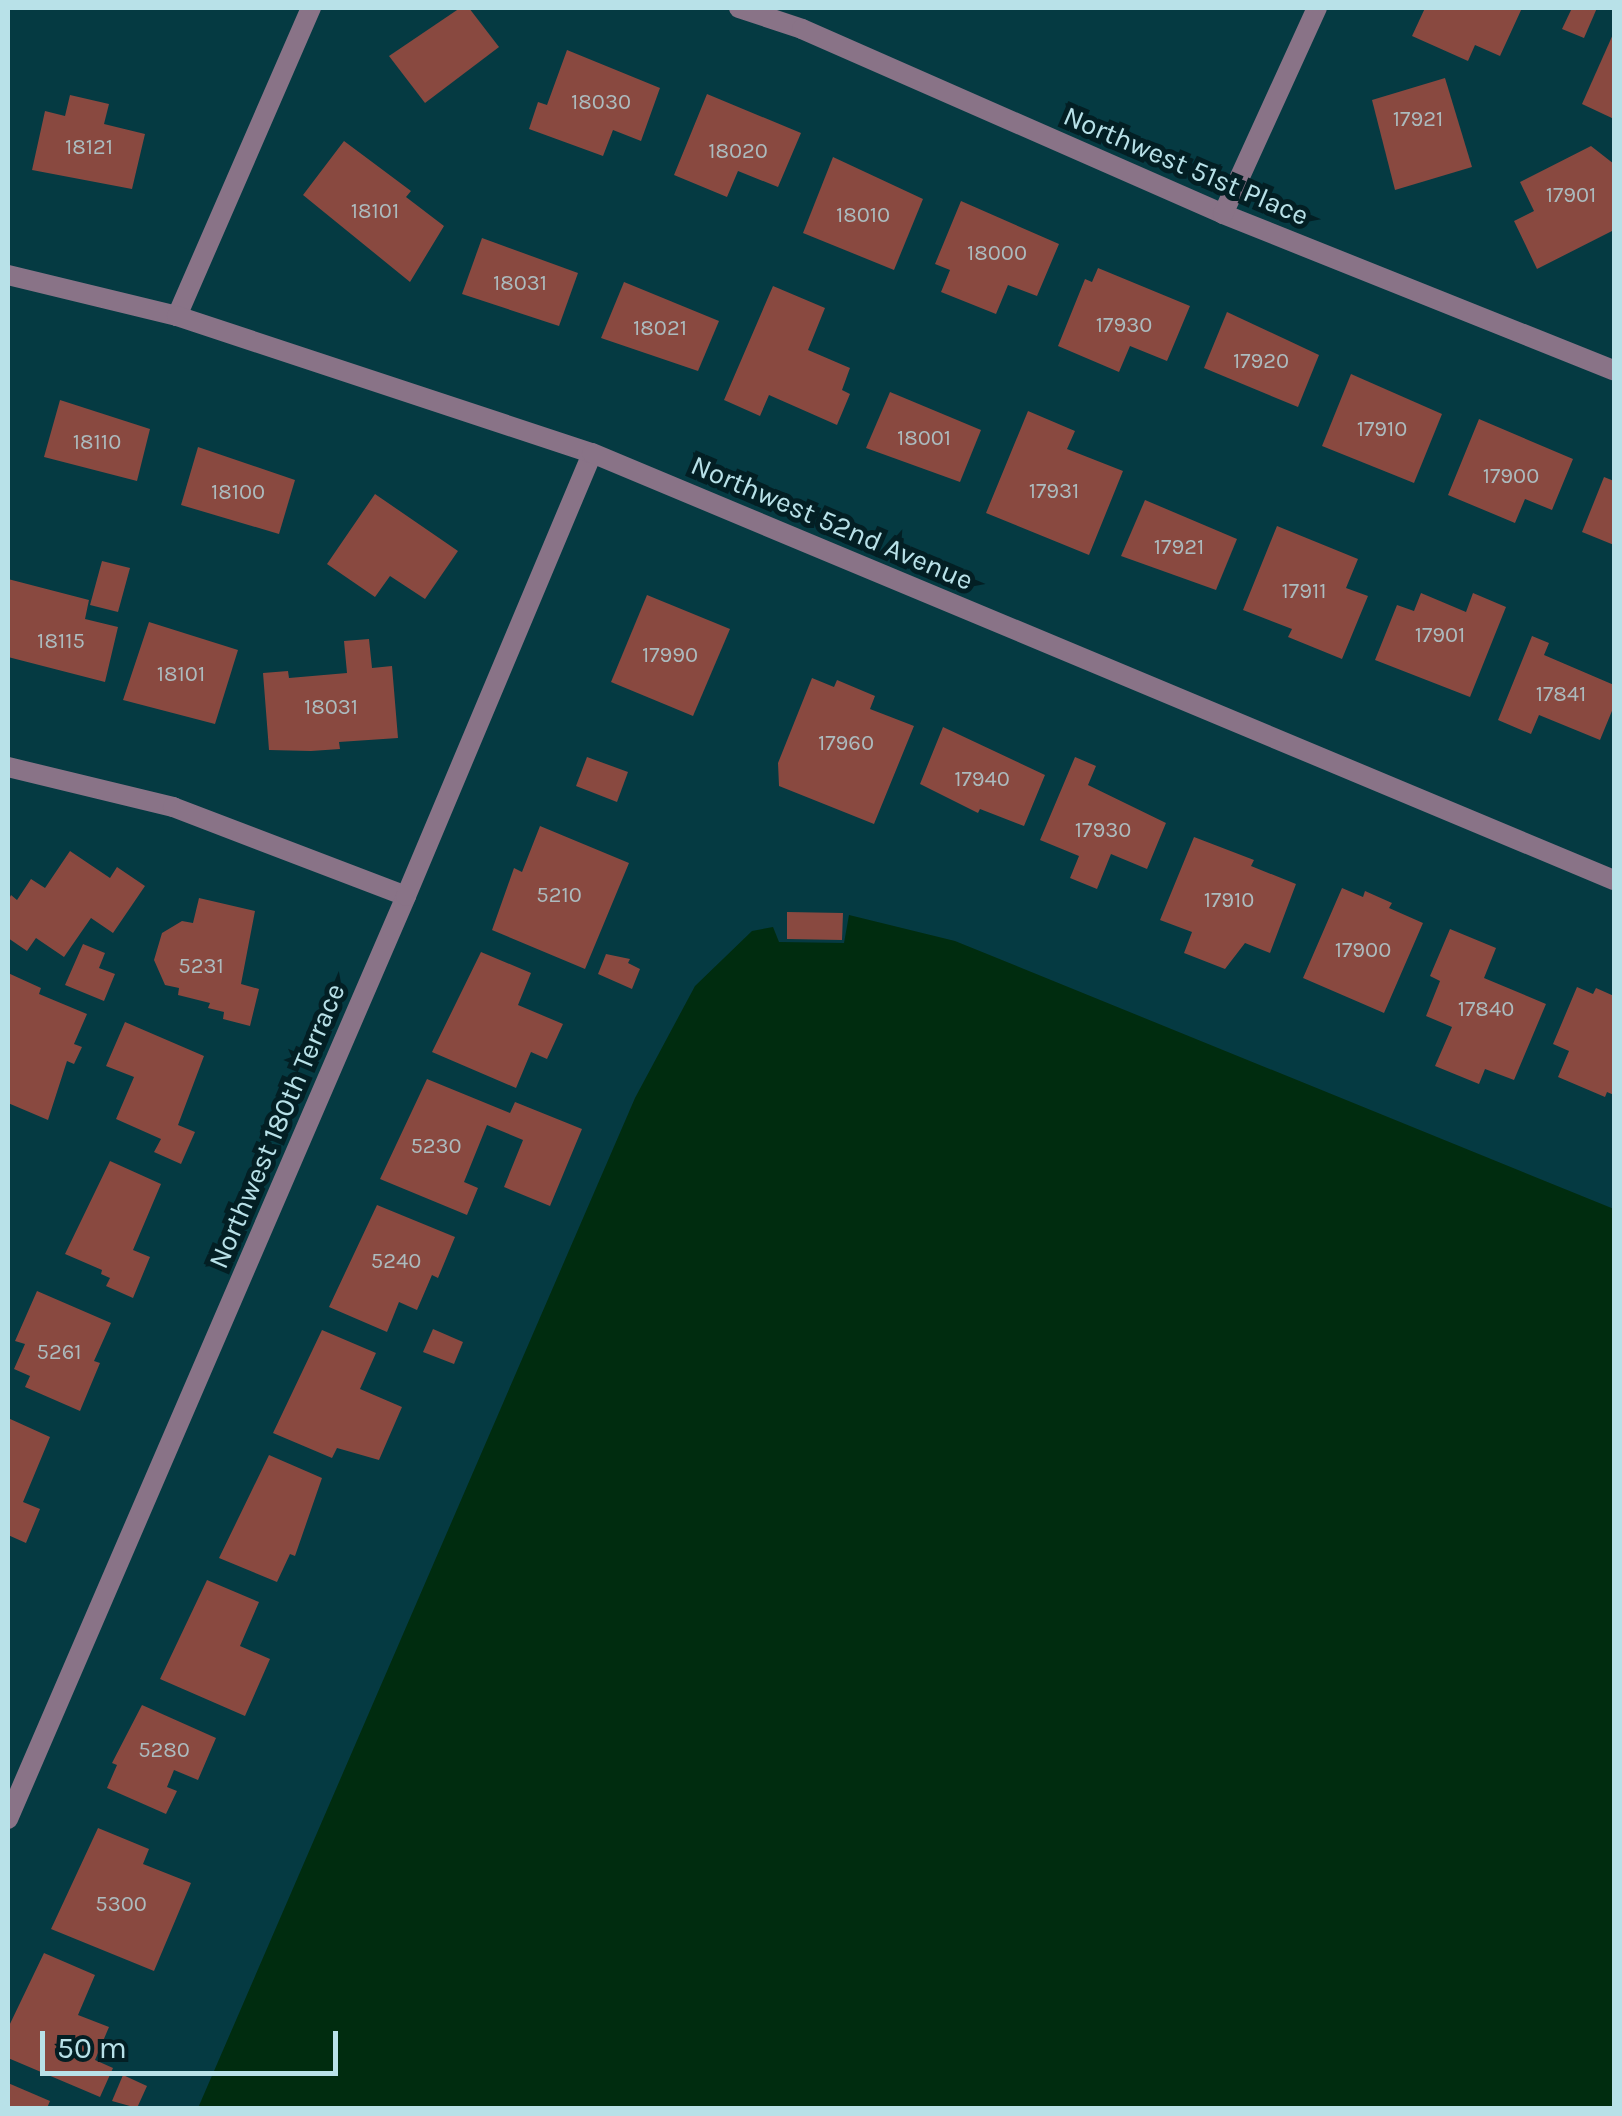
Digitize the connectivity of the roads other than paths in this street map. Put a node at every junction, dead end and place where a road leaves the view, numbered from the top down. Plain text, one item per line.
1 (311, 8) edge
2 (739, 8) edge
3 (812, 8) edge
4 (1317, 8) edge
5 (802, 29) junction
6 (1224, 214) junction
7 (8, 275) edge
8 (177, 316) junction
9 (1614, 370) edge
10 (592, 452) junction
11 (8, 766) edge
12 (1614, 880) edge
13 (406, 896) junction
14 (8, 1818) edge

1 - 8 street
2 - 5 street, Northwest 51st Place
3 - 5 street
4 - 6 street
5 - 6 street, Northwest 51st Place
6 - 9 street, Northwest 51st Place
7 - 8 street, Northwest 52nd Avenue
8 - 10 street, Northwest 52nd Avenue
10 - 12 street, Northwest 52nd Avenue
10 - 13 street, Northwest 180th Terrace
11 - 13 street
13 - 14 street, Northwest 180th Terrace

